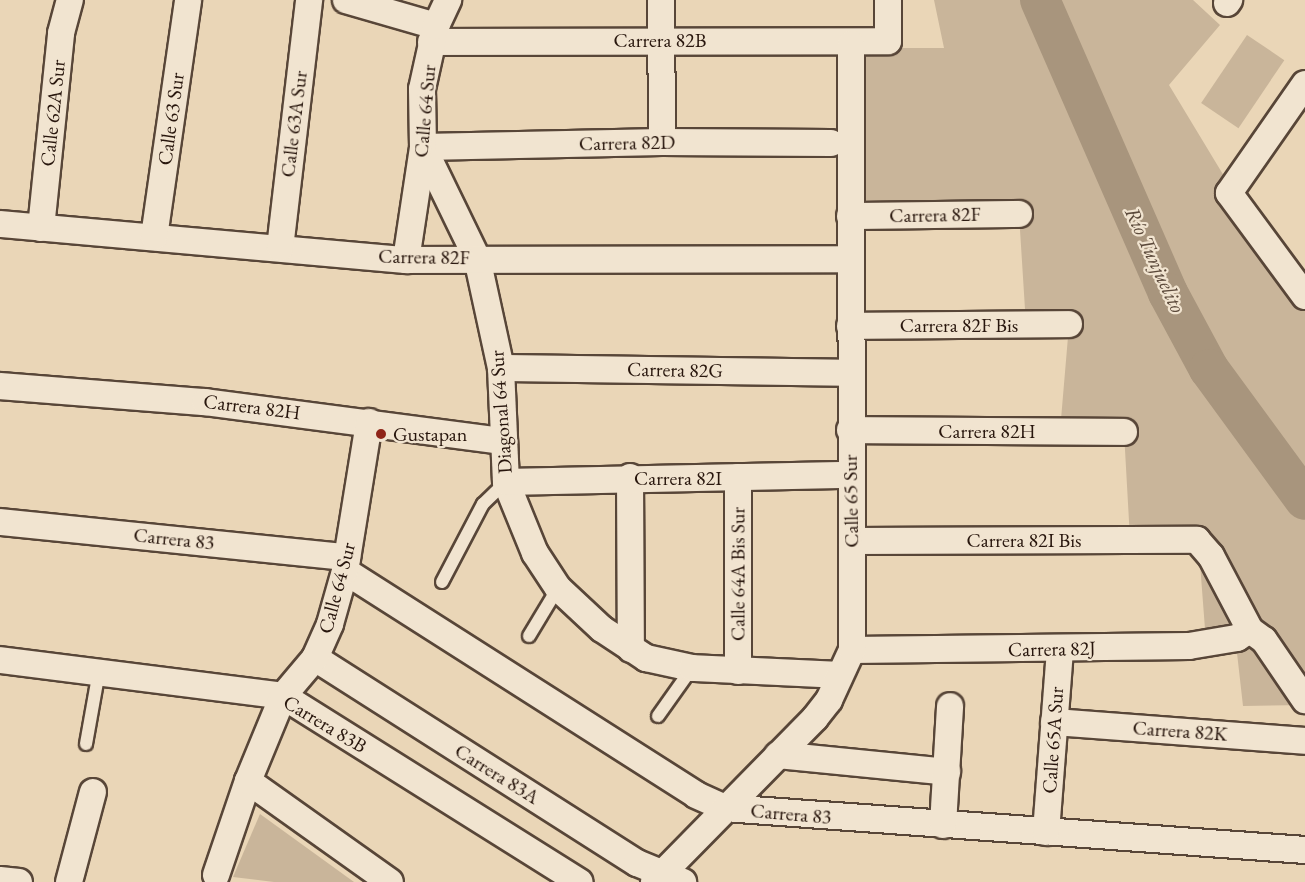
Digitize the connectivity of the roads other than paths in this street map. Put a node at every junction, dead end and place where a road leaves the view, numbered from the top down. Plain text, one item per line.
1 (70, 0) edge
2 (188, 0) edge
3 (309, 0) edge
4 (346, 0) edge
5 (448, 0) edge
6 (662, 0) edge
7 (888, 0) edge
8 (434, 34) junction
9 (663, 39) junction
10 (851, 44) junction
11 (1305, 84) edge
12 (662, 142) junction
13 (831, 143) dead end
14 (423, 147) junction
15 (1019, 214) dead end
16 (850, 216) junction
17 (0, 224) edge
18 (41, 228) junction
19 (154, 237) junction
20 (280, 248) junction
21 (477, 258) junction
22 (849, 259) junction
23 (406, 260) junction
24 (1302, 285) edge
25 (1069, 324) dead end
26 (850, 326) junction
27 (501, 368) junction
28 (850, 373) junction
29 (0, 386) edge
30 (369, 422) junction
31 (850, 430) junction
32 (1124, 432) dead end
33 (503, 441) junction
34 (850, 475) junction
35 (630, 477) junction
36 (738, 477) junction
37 (506, 482) junction
38 (0, 522) edge
39 (852, 541) junction
40 (346, 564) junction
41 (442, 582) dead end
42 (558, 588) junction
43 (1250, 630) junction
44 (529, 636) dead end
45 (631, 649) junction
46 (1059, 649) junction
47 (852, 650) junction
48 (315, 658) junction
49 (0, 660) edge
50 (692, 668) junction
51 (99, 671) junction
52 (738, 671) junction
53 (839, 675) junction
54 (283, 696) junction
55 (1305, 700) edge
56 (950, 706) dead end
57 (658, 716) dead end
58 (1054, 722) junction
59 (1305, 741) edge
60 (86, 744) dead end
61 (778, 755) junction
62 (947, 772) junction
63 (248, 781) junction
64 (93, 792) dead end
65 (725, 808) junction
66 (943, 825) junction
67 (1046, 832) junction
68 (1305, 850) edge
69 (216, 875) dead end
70 (0, 880) edge
71 (666, 880) edge
72 (19, 882) edge
73 (69, 882) edge
74 (390, 882) edge
75 (579, 882) edge

1 - 18 street, Calle 62A Sur
2 - 19 street, Calle 63 Sur
3 - 20 street, Calle 63A Sur
4 - 8 street, Carrera 82B
5 - 8 street, Calle 64 Sur
6 - 9 street
7 - 10 street, Carrera 82B
8 - 9 street, Carrera 82B
8 - 14 street, Calle 64 Sur
9 - 10 street, Carrera 82B
9 - 12 street
10 - 16 street, Calle 65 Sur
11 - 24 street
12 - 13 street, Carrera 82D
12 - 14 street, Carrera 82D
14 - 21 street, Diagonal 64 Sur
14 - 23 street, Calle 64 Sur
15 - 16 street, Carrera 82F
16 - 22 street, Calle 65 Sur
17 - 18 street, Carrera 82F
18 - 19 street, Carrera 82F
19 - 20 street, Carrera 82F
20 - 23 street, Carrera 82F
21 - 22 street, Carrera 82F
21 - 23 street, Carrera 82F
21 - 27 street, Diagonal 64 Sur
22 - 26 street, Calle 65 Sur
25 - 26 street, Carrera 82F Bis
26 - 28 street, Calle 65 Sur
27 - 28 street, Carrera 82G
27 - 33 street, Diagonal 64 Sur
28 - 31 street, Calle 65 Sur
29 - 30 street, Carrera 82H
30 - 33 street, Carrera 82H
30 - 40 street, Calle 64 Sur
31 - 32 street, Carrera 82H
31 - 34 street, Calle 65 Sur
33 - 37 street, Diagonal 64 Sur
34 - 36 street, Carrera 82I
34 - 39 street, Calle 65 Sur
35 - 36 street, Carrera 82I
35 - 37 street, Carrera 82I
35 - 45 street
36 - 52 street, Calle 64A Bis Sur
37 - 41 lane
37 - 42 street, Diagonal 64 Sur
38 - 40 street, Carrera 83
39 - 43 street, Carrera 82I Bis
39 - 47 street, Calle 65 Sur
40 - 48 street, Calle 64 Sur
40 - 65 street, Carrera 83
42 - 44 lane
42 - 45 street, Diagonal 64 Sur
43 - 46 street, Carrera 82J
43 - 55 street
45 - 50 street, Diagonal 64 Sur
46 - 47 street, Carrera 82J
46 - 58 street, Calle 65A Sur
47 - 53 street, Calle 65 Sur
48 - 54 street, Calle 64 Sur
48 - 71 street, Carrera 83A
49 - 51 street, Carrera 83B
50 - 52 street, Diagonal 64 Sur
50 - 57 lane
51 - 54 street, Carrera 83B
51 - 60 lane
52 - 53 street, Diagonal 64 Sur
53 - 61 street, Calle 65 Sur
54 - 63 street, Calle 64 Sur
54 - 75 street, Carrera 83B
56 - 62 street
58 - 59 street, Carrera 82K
58 - 67 street, Calle 65A Sur
61 - 62 street
61 - 65 street, Calle 65 Sur
62 - 66 street
63 - 69 street, Calle 64 Sur
63 - 74 street
64 - 73 street
65 - 66 street, Carrera 83
65 - 71 street, Calle 65 Sur
66 - 67 street, Carrera 83
67 - 68 street, Carrera 83
70 - 72 street

